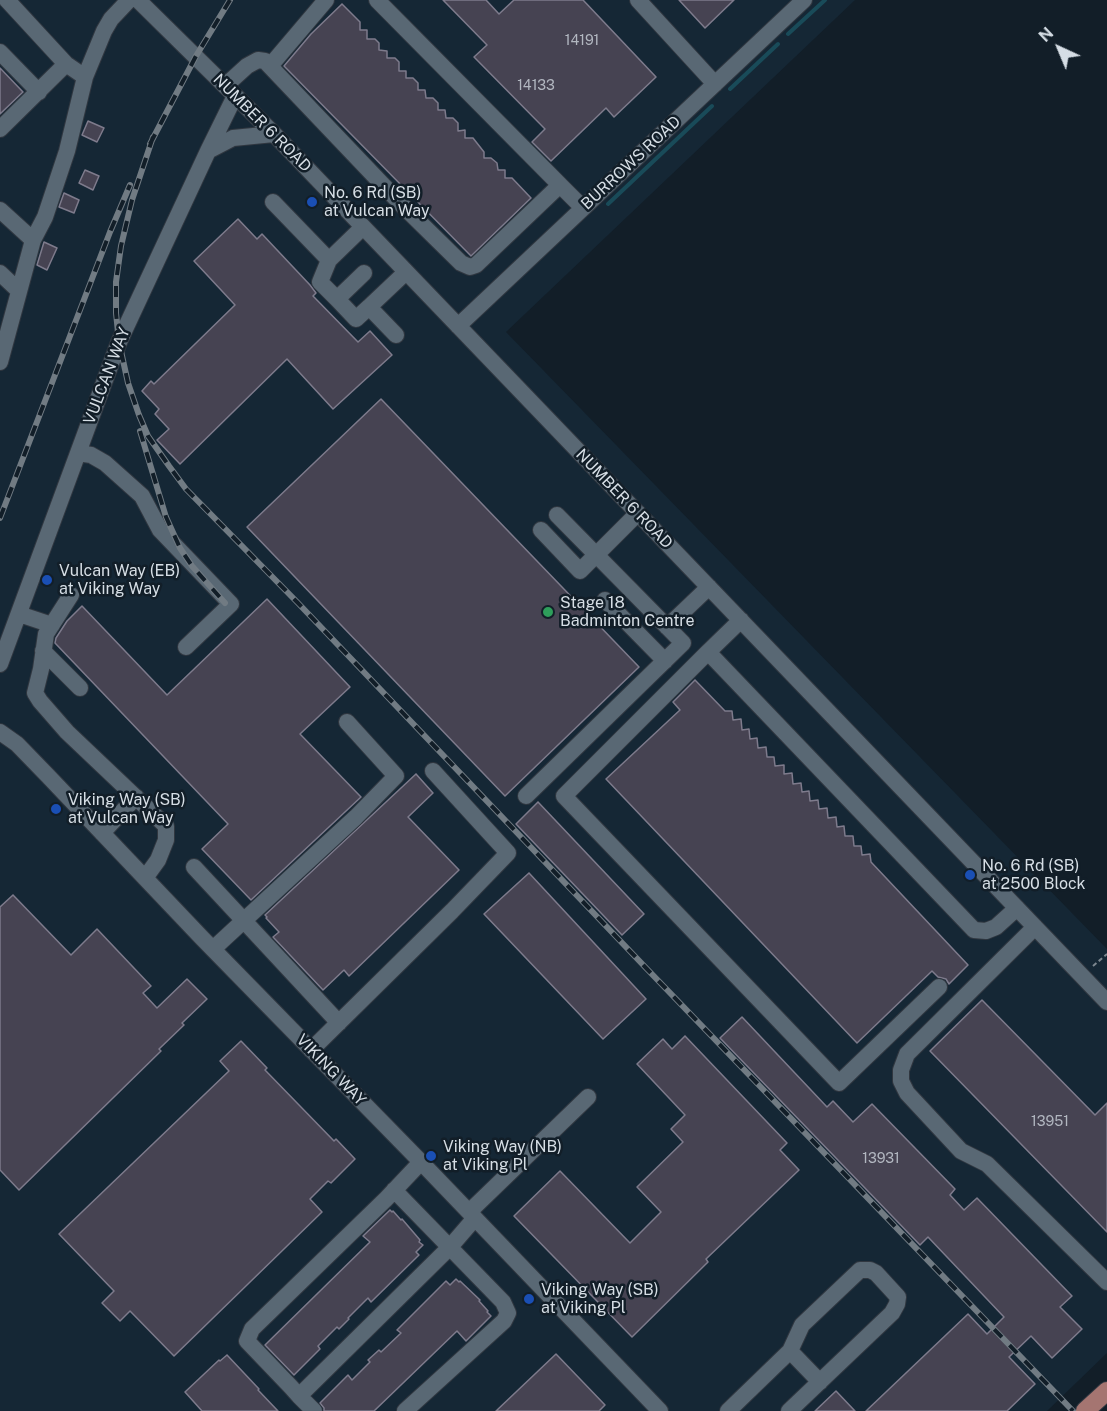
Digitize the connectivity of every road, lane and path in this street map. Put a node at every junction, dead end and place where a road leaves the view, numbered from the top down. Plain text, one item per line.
1 (7, 0) edge
2 (129, 0) edge
3 (138, 0) edge
4 (326, 0) edge
5 (377, 0) edge
6 (638, 0) edge
7 (804, 0) edge
8 (0, 52) edge
9 (66, 64) junction
10 (270, 66) junction
11 (85, 77) junction
12 (715, 84) junction
13 (230, 91) junction
14 (39, 92) junction
15 (0, 129) edge
16 (274, 134) junction
17 (208, 151) junction
18 (560, 185) junction
19 (273, 202) dead end
20 (583, 208) junction
21 (0, 210) edge
22 (363, 227) junction
23 (33, 240) junction
24 (329, 260) junction
25 (406, 272) junction
26 (0, 273) edge
27 (364, 273) dead end
28 (19, 291) junction
29 (337, 299) junction
30 (369, 307) junction
31 (4, 324) edge
32 (458, 326) junction
33 (396, 335) dead end
34 (0, 362) edge
35 (78, 453) junction
36 (638, 513) junction
37 (557, 515) dead end
38 (541, 530) dead end
39 (596, 555) junction
40 (709, 587) junction
41 (71, 595) dead end
42 (605, 600) dead end
43 (18, 614) junction
44 (741, 620) junction
45 (52, 625) junction
46 (667, 627) junction
47 (186, 647) dead end
48 (43, 651) junction
49 (708, 652) junction
50 (664, 661) junction
51 (0, 664) edge
52 (80, 688) dead end
53 (347, 722) dead end
54 (0, 732) edge
55 (434, 771) dead end
56 (526, 796) dead end
57 (136, 797) junction
58 (102, 833) junction
59 (194, 867) dead end
60 (145, 878) junction
61 (1017, 908) junction
62 (244, 921) junction
63 (1035, 927) junction
64 (213, 950) junction
65 (1107, 954) edge
66 (1082, 975) junction
67 (939, 987) dead end
68 (1107, 1002) edge
69 (339, 1023) junction
70 (311, 1050) junction
71 (588, 1097) dead end
72 (421, 1162) junction
73 (394, 1190) junction
74 (472, 1215) junction
75 (450, 1247) junction
76 (1107, 1282) edge
77 (790, 1351) junction
78 (820, 1382) junction
79 (1107, 1391) edge
80 (299, 1395) junction
81 (314, 1411) edge
82 (405, 1411) edge
83 (660, 1411) edge
84 (728, 1411) edge
85 (789, 1411) edge
86 (1085, 1411) edge

1 - 9 street
2 - 11 street
3 - 13 street, NUMBER 6 ROAD
4 - 10 street
5 - 18 street
6 - 12 street
7 - 12 street, BURROWS ROAD
8 - 14 street
9 - 11 street
9 - 14 street
10 - 13 street
10 - 18 street
11 - 23 street
12 - 20 street, BURROWS ROAD
13 - 16 street, NUMBER 6 ROAD
13 - 17 street, VULCAN WAY
14 - 15 street
16 - 17 street
16 - 22 street, NUMBER 6 ROAD
17 - 35 street, VULCAN WAY
18 - 20 street
19 - 24 street
20 - 32 street, BURROWS ROAD
21 - 23 street
22 - 24 street
22 - 25 street, NUMBER 6 ROAD
23 - 28 street
24 - 29 street
25 - 30 street
25 - 32 street, NUMBER 6 ROAD
26 - 28 street
27 - 29 street
28 - 31 street
29 - 30 street
30 - 33 street
31 - 34 street
32 - 36 street, NUMBER 6 ROAD
35 - 43 street, VULCAN WAY
35 - 47 street
36 - 39 street
36 - 40 street, NUMBER 6 ROAD
37 - 39 street
38 - 39 street
39 - 46 street
40 - 44 street, NUMBER 6 ROAD
40 - 46 street
41 - 45 street
42 - 50 street
43 - 45 street
43 - 51 street, VULCAN WAY
44 - 49 street
44 - 61 street, NUMBER 6 ROAD
45 - 48 street
46 - 50 street
48 - 52 street
48 - 57 street
49 - 61 street
49 - 67 street
50 - 56 street
53 - 62 street
54 - 58 street, VIKING WAY
55 - 69 street
57 - 58 street
57 - 60 street
58 - 60 street, VIKING WAY
59 - 62 street
60 - 64 street, VIKING WAY
61 - 63 street, NUMBER 6 ROAD
62 - 64 street
62 - 69 street
63 - 66 street, NUMBER 6 ROAD
63 - 76 street
64 - 70 street, VIKING WAY
65 - 66 path
66 - 68 street, NUMBER 6 ROAD
69 - 70 street
70 - 72 street, VIKING WAY
71 - 74 street
72 - 73 street
72 - 74 street, VIKING WAY
73 - 75 street
73 - 80 street
74 - 75 street
74 - 83 street, VIKING WAY
75 - 80 street
75 - 82 street
77 - 78 street
77 - 78 street
77 - 84 street
78 - 85 street
79 - 86 main road
80 - 81 street

